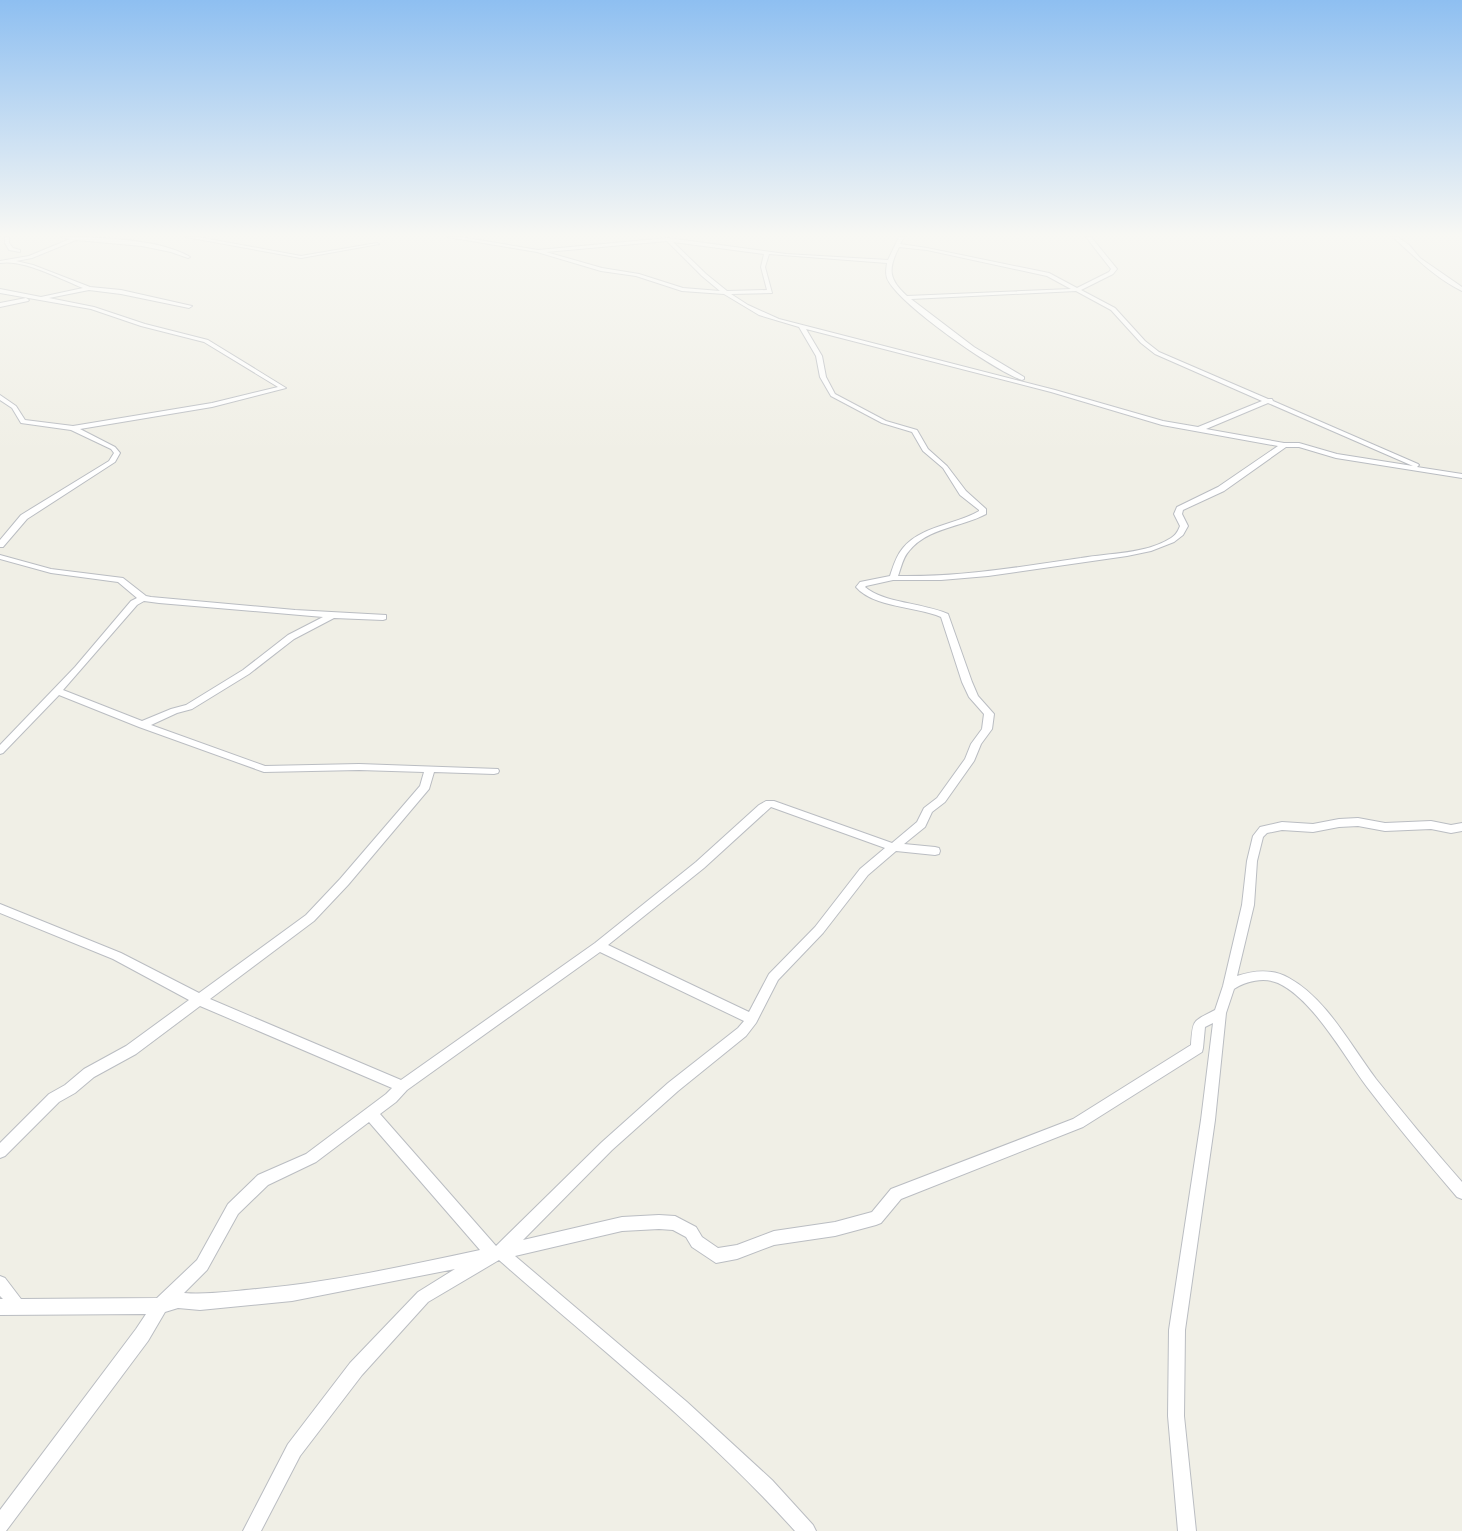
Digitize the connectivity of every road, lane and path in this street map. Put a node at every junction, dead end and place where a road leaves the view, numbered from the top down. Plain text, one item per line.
1 (93, 308) edge
2 (752, 308) edge
3 (920, 308) edge
4 (1111, 308) edge
5 (802, 327) junction
6 (1053, 391) junction
7 (0, 397) edge
8 (1270, 400) junction
9 (73, 428) junction
10 (1196, 430) junction
11 (1284, 444) junction
12 (1428, 470) junction
13 (1462, 476) edge
14 (0, 545) edge
15 (0, 557) edge
16 (893, 578) junction
17 (144, 598) junction
18 (331, 616) junction
19 (383, 616) dead end
20 (58, 691) junction
21 (142, 725) junction
22 (0, 751) edge
23 (430, 770) junction
24 (494, 771) dead end
25 (1462, 827) edge
26 (893, 847) junction
27 (935, 852) dead end
28 (0, 908) edge
29 (599, 946) junction
30 (1228, 986) junction
31 (200, 1000) junction
32 (1220, 1014) junction
33 (752, 1019) junction
34 (402, 1086) junction
35 (370, 1113) junction
36 (0, 1152) edge
37 (1462, 1192) edge
38 (497, 1253) junction
39 (0, 1283) edge
40 (17, 1306) junction
41 (160, 1306) junction
42 (0, 1307) edge
43 (0, 1525) edge
44 (252, 1531) edge
45 (807, 1531) edge
46 (1187, 1531) edge

1 - 9 street
2 - 5 street
3 - 6 street
4 - 8 street
5 - 6 street
5 - 16 street
6 - 10 street
7 - 9 street
8 - 10 street
8 - 12 street
9 - 14 street
10 - 11 street
11 - 12 street
11 - 16 street
12 - 13 street
15 - 17 street
16 - 26 street
17 - 18 street
17 - 20 street
18 - 19 street
18 - 21 street
20 - 21 street
20 - 22 street
21 - 23 street
23 - 24 street
23 - 31 street
25 - 30 street
26 - 27 street
26 - 29 street
26 - 33 street
28 - 31 street
29 - 33 street
29 - 34 street
30 - 32 street
30 - 37 street
31 - 34 street
31 - 36 street
32 - 38 street
32 - 46 street
33 - 38 street
34 - 35 street
35 - 38 street
35 - 41 street
38 - 41 street
38 - 44 street
38 - 45 street
39 - 40 street
40 - 41 street
40 - 42 street
41 - 43 street

